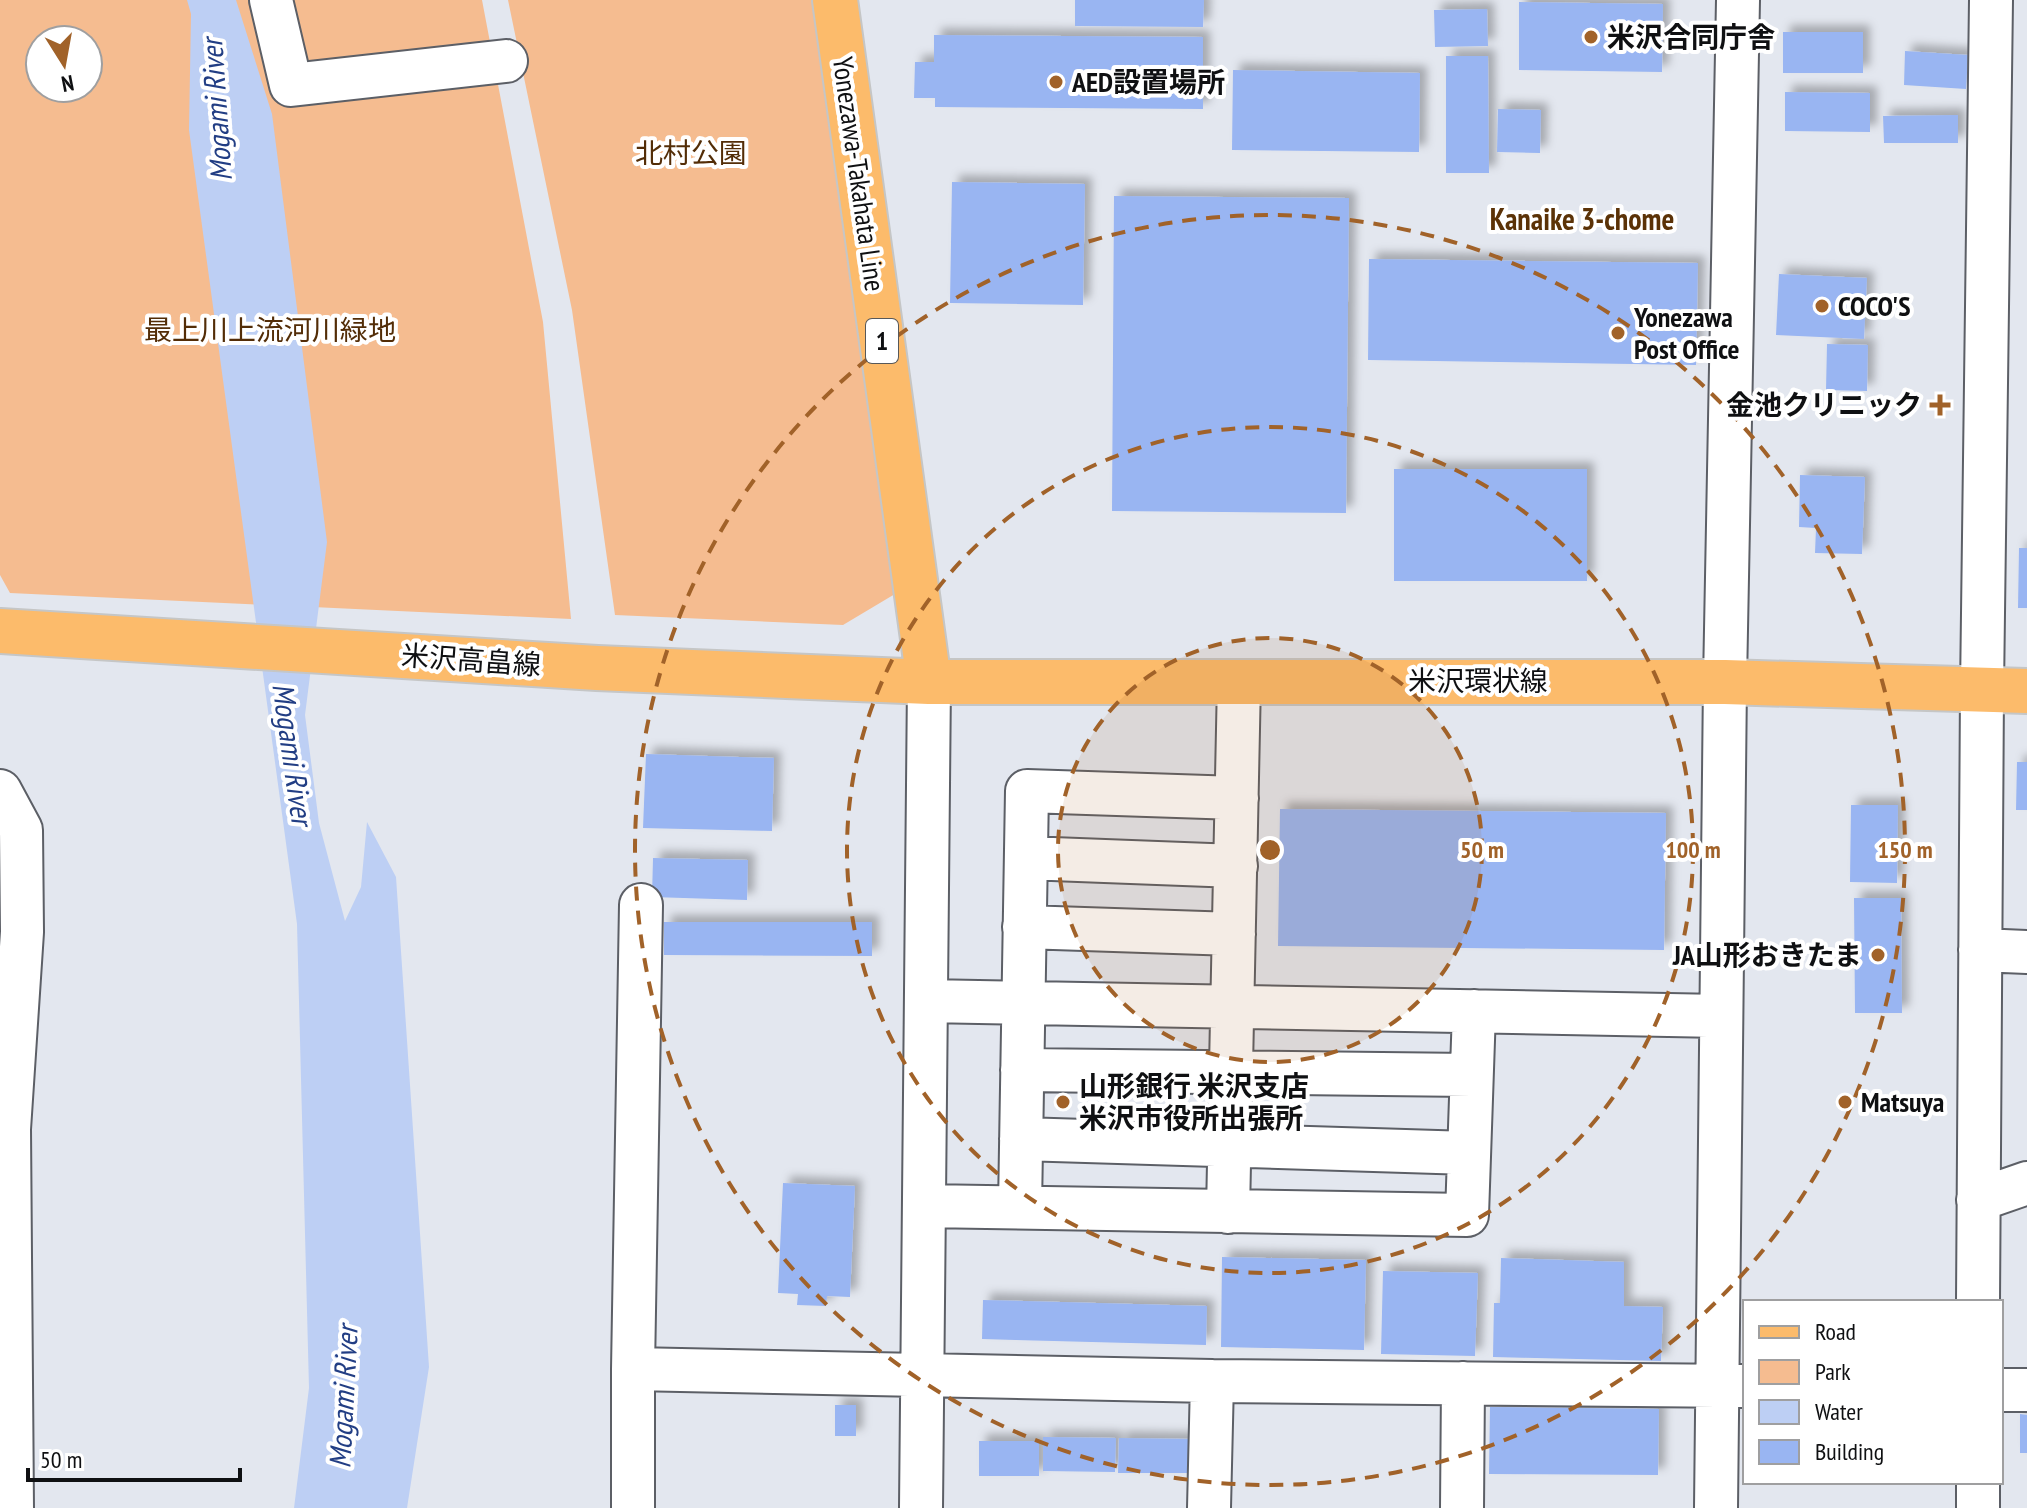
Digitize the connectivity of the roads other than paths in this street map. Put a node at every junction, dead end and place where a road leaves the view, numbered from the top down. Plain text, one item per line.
1 (271, 0) edge
2 (835, 0) edge
3 (1738, 0) edge
4 (1991, 0) edge
5 (506, 61) dead end
6 (6, 631) edge
7 (1239, 681) junction
8 (929, 682) junction
9 (1725, 682) junction
10 (1982, 690) junction
11 (2027, 691) edge
12 (0, 791) edge
13 (1237, 798) junction
14 (1026, 858) junction
15 (1236, 866) junction
16 (641, 905) dead end
17 (1024, 927) junction
18 (1234, 934) junction
19 (1980, 950) junction
20 (2027, 952) edge
21 (926, 1001) junction
22 (1022, 1003) junction
23 (1233, 1007) junction
24 (1474, 1011) junction
25 (1721, 1016) junction
26 (1022, 1070) junction
27 (1231, 1073) junction
28 (1471, 1075) junction
29 (1021, 1139) junction
30 (1230, 1146) junction
31 (1469, 1153) junction
32 (2027, 1183) edge
33 (1978, 1200) junction
34 (924, 1206) junction
35 (1020, 1207) junction
36 (1228, 1212) junction
37 (1978, 1300) edge
38 (633, 1369) junction
39 (923, 1376) junction
40 (1212, 1381) junction
41 (1463, 1383) junction
42 (1731, 1385) edge
43 (2003, 1390) edge
44 (2027, 1390) edge
45 (1978, 1484) edge
46 (12, 1508) edge
47 (633, 1508) edge
48 (921, 1508) edge
49 (1209, 1508) edge
50 (1462, 1508) edge
51 (1716, 1508) edge
52 (1978, 1508) edge

1 - 5 street
2 - 8 main road, Yonezawa-Takahata Line / 1
3 - 9 street
4 - 10 street
6 - 8 main road, 米沢高畠線
7 - 8 main road, 米沢環状線
7 - 9 main road, 米沢環状線
7 - 13 street
8 - 21 street
9 - 10 main road, 米沢環状線
9 - 25 street
10 - 11 main road, 米沢環状線
10 - 19 street
12 - 46 street
13 - 14 street
13 - 15 street
14 - 15 street
14 - 17 street
15 - 18 street
16 - 38 street
17 - 18 street
17 - 22 street
18 - 23 street
19 - 20 street
19 - 33 street
21 - 22 street
21 - 34 street
22 - 23 street
22 - 26 street
23 - 24 street
23 - 27 street
24 - 25 street
24 - 28 street
25 - 42 street
26 - 27 street
26 - 29 street
27 - 28 street
27 - 30 street
28 - 31 street
29 - 30 street
29 - 35 street
30 - 31 street
30 - 36 street
31 - 36 street
32 - 33 street
33 - 37 street
34 - 35 street
34 - 39 street
35 - 36 street
38 - 39 street
38 - 47 street
39 - 40 street
39 - 48 street
40 - 41 street
40 - 49 street
41 - 42 street
41 - 50 street
42 - 51 street
43 - 44 street
45 - 52 street

